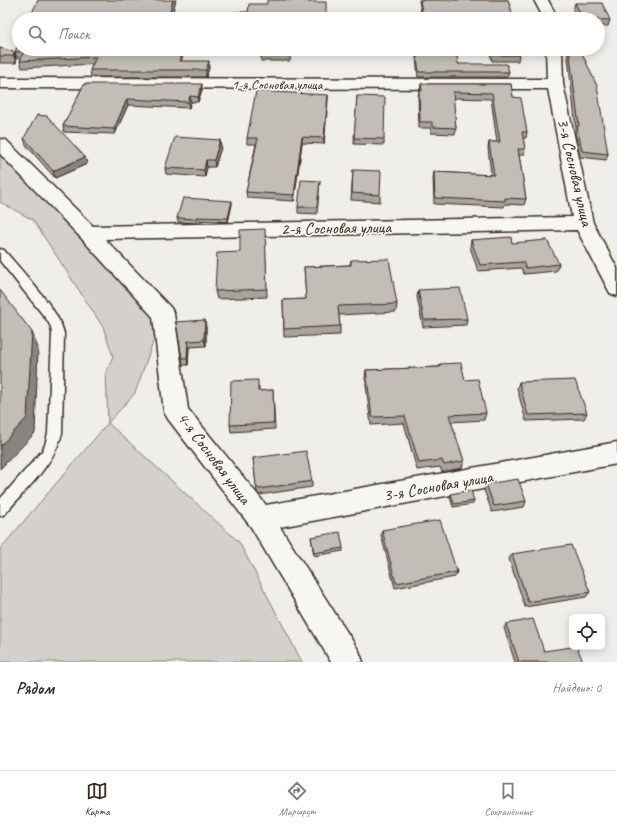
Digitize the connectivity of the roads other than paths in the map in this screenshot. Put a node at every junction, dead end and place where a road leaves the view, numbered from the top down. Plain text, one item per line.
1 (541, 0) edge
2 (547, 12) edge
3 (554, 56) edge
4 (0, 83) edge
5 (555, 84) junction
6 (0, 144) edge
7 (583, 223) junction
8 (88, 233) junction
9 (0, 253) edge
10 (617, 288) edge
11 (617, 453) edge
12 (0, 509) edge
13 (260, 518) junction
14 (348, 662) edge

1 - 2 street
3 - 5 street, 3-я Сосновая улица
4 - 5 street, 1-я Сосновая улица
5 - 7 street, 3-я Сосновая улица
6 - 8 street, 4-я Сосновая улица
7 - 8 street, 2-я Сосновая улица
7 - 10 street, 3-я Сосновая улица
8 - 13 street, 4-я Сосновая улица
9 - 12 lane
11 - 13 street, 3-я Сосновая улица
13 - 14 street, 4-я Сосновая улица

